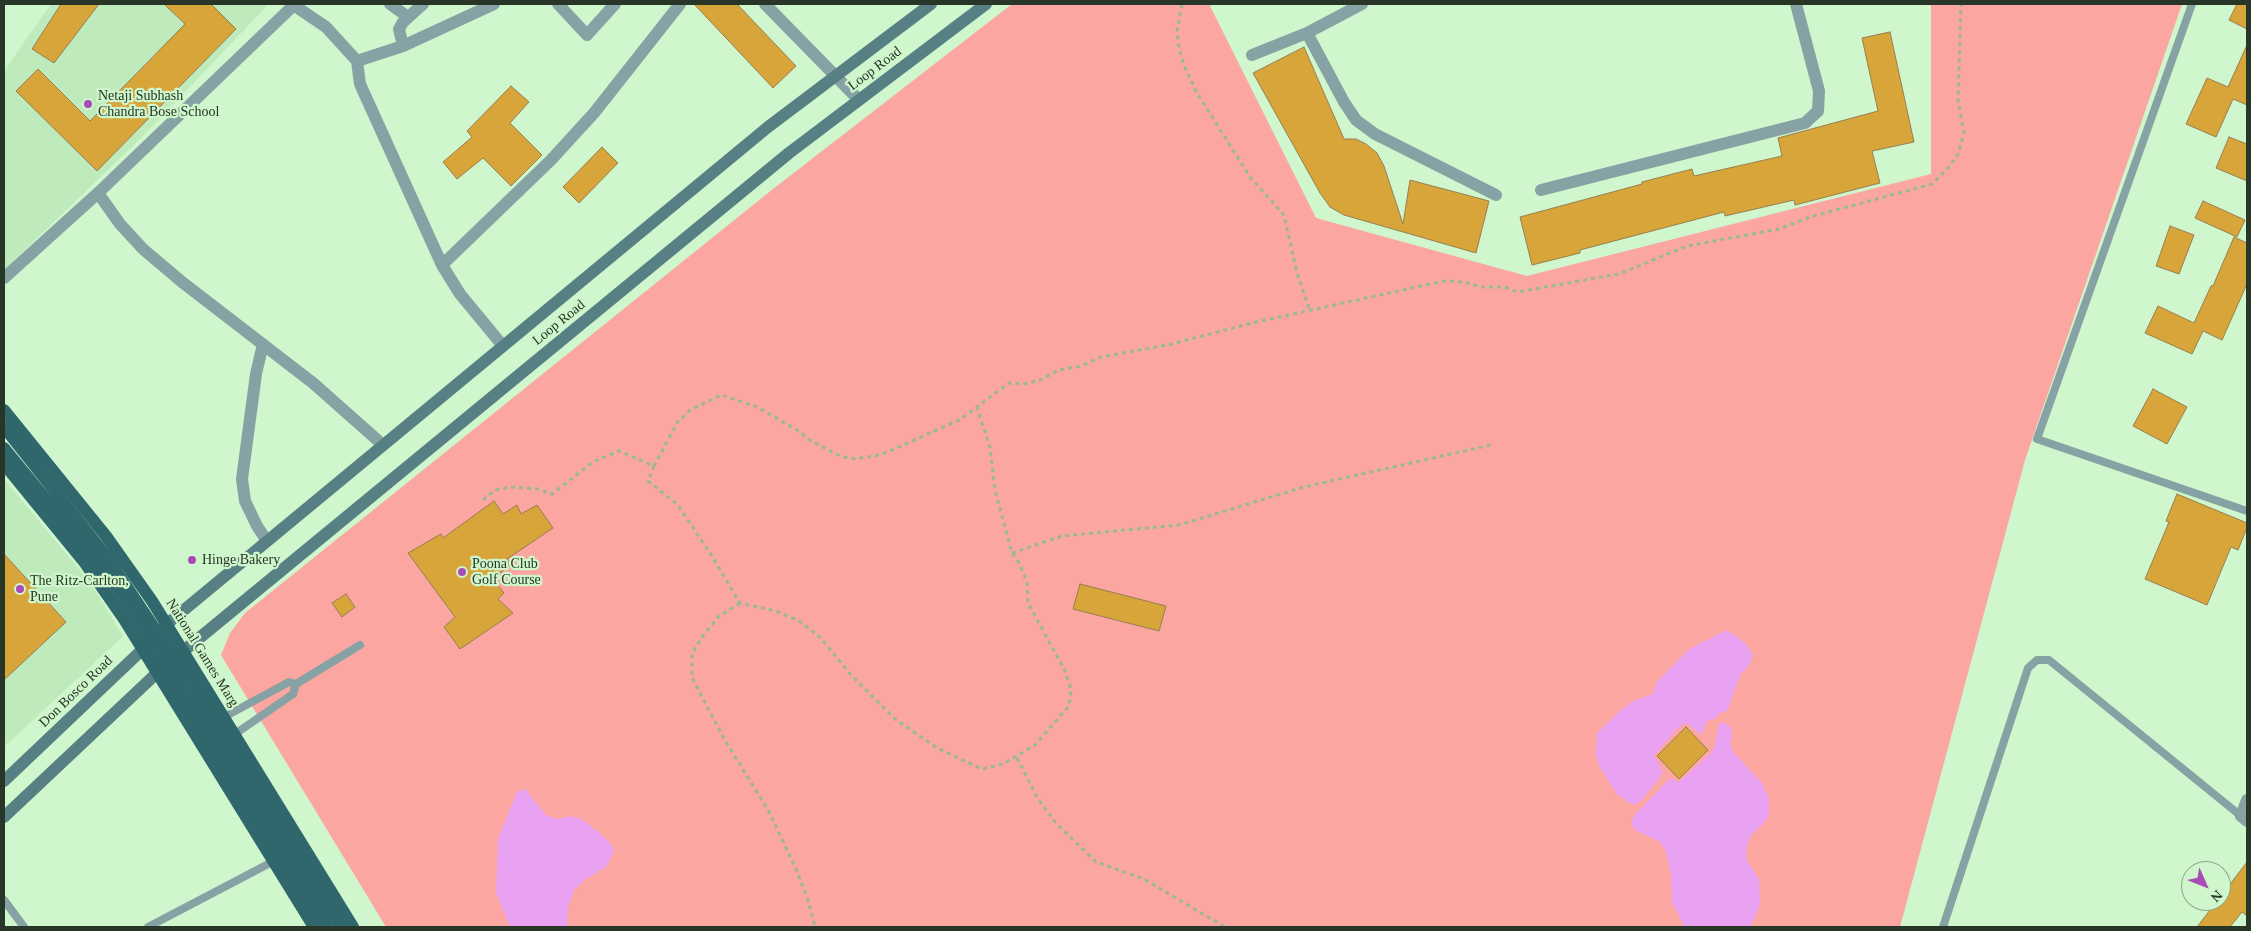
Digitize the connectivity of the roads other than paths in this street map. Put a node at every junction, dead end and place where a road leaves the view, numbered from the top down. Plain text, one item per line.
1 (294, 4) edge
2 (390, 4) edge
3 (423, 4) edge
4 (494, 4) edge
5 (558, 4) edge
6 (615, 4) edge
7 (680, 4) edge
8 (765, 4) edge
9 (931, 4) edge
10 (986, 4) edge
11 (1362, 4) edge
12 (1796, 4) edge
13 (2192, 4) edge
14 (408, 17) junction
15 (1307, 33) junction
16 (403, 46) junction
17 (1252, 55) dead end
18 (357, 62) junction
19 (836, 76) junction
20 (859, 100) junction
21 (1541, 190) dead end
22 (98, 193) junction
23 (1496, 195) dead end
24 (442, 265) junction
25 (4, 278) edge
26 (263, 344) junction
27 (503, 346) junction
28 (4, 410) edge
29 (4, 427) edge
30 (383, 445) junction
31 (4, 448) edge
32 (4, 464) edge
33 (2247, 511) edge
34 (267, 541) junction
35 (118, 552) junction
36 (92, 574) junction
37 (167, 624) junction
38 (360, 646) dead end
39 (143, 649) junction
40 (184, 652) junction
41 (158, 672) junction
42 (296, 684) junction
43 (224, 717) junction
44 (234, 734) junction
45 (242, 778) junction
46 (4, 781) edge
47 (2247, 800) edge
48 (4, 817) edge
49 (2244, 819) edge
50 (274, 861) junction
51 (4, 900) edge
52 (24, 927) edge
53 (148, 927) edge
54 (314, 927) edge
55 (326, 927) edge
56 (340, 927) edge
57 (353, 927) edge
58 (1942, 927) edge

1 - 18 street
1 - 22 street
2 - 14 street
3 - 14 street
4 - 16 street
5 - 6 street
7 - 24 street
8 - 19 street
9 - 19 main road, Loop Road
10 - 20 main road, Loop Road
11 - 15 street
12 - 21 street
13 - 33 lane
14 - 16 street
15 - 17 street
15 - 23 street
16 - 18 street
18 - 24 street
19 - 20 street
19 - 27 main road, Loop Road
20 - 40 main road, Loop Road
22 - 25 street
22 - 26 street
24 - 27 street
26 - 30 street
26 - 34 street
27 - 30 main road, Loop Road
28 - 35 main road, National Games Marg
29 - 45 main road, bridge
30 - 34 main road, Loop Road
31 - 45 main road, bridge
32 - 36 main road
34 - 37 main road, Loop Road
35 - 36 main road
35 - 37 main road, National Games Marg
36 - 39 main road
37 - 39 main road, Don Bosco Road
37 - 40 main road, National Games Marg
38 - 42 lane
39 - 41 main road
39 - 46 main road, Don Bosco Road
40 - 41 main road, Loop Road
40 - 43 main road, National Games Marg
41 - 48 main road
41 - 50 main road
42 - 43 lane
42 - 44 lane
43 - 44 main road, National Games Marg
44 - 57 main road, National Games Marg
45 - 55 main road
45 - 56 main road
47 - 49 street
49 - 58 lane
50 - 53 lane
50 - 54 main road
51 - 52 lane

